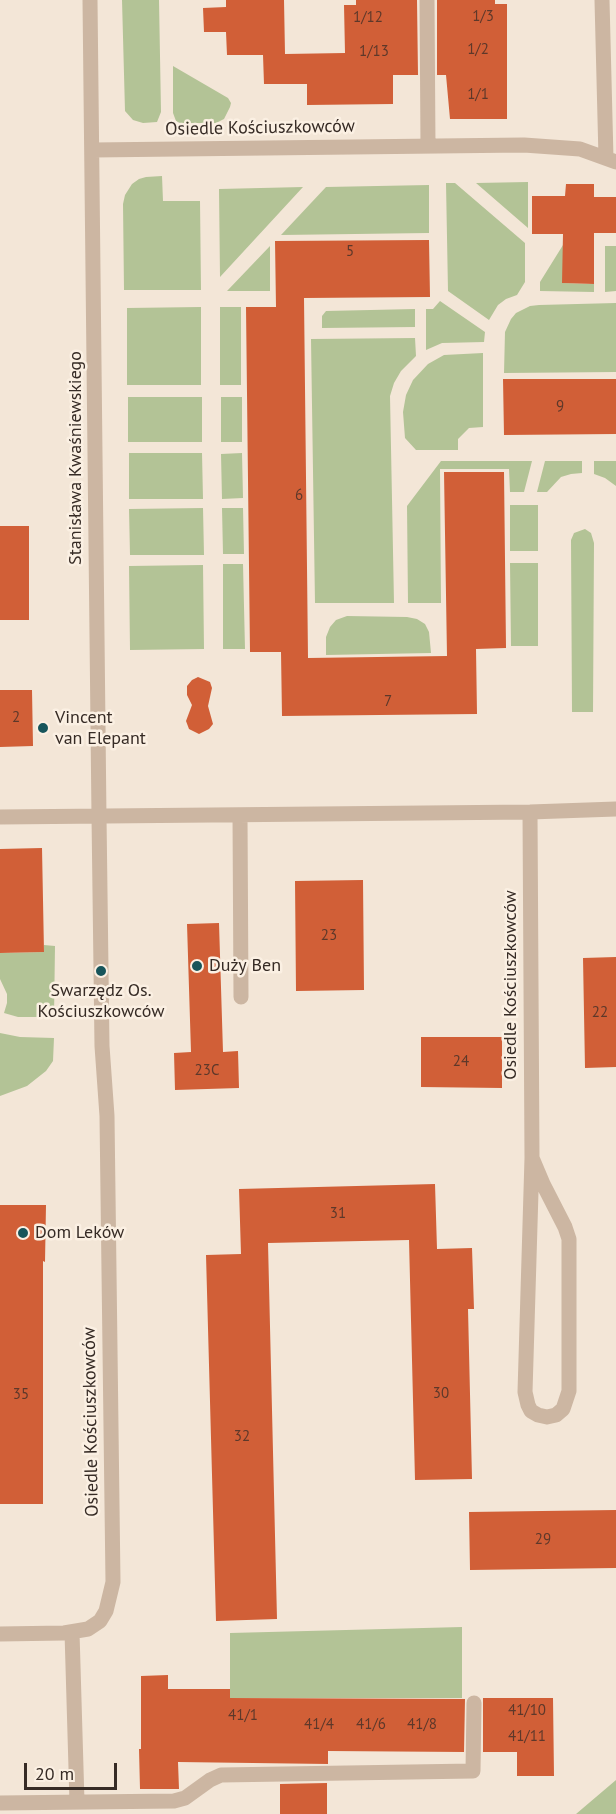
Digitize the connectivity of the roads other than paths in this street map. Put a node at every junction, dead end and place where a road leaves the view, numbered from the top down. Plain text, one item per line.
1 (90, 0) edge
2 (427, 0) edge
3 (602, 0) edge
4 (429, 145) junction
5 (93, 150) junction
6 (611, 160) edge
7 (616, 809) edge
8 (530, 812) junction
9 (240, 815) junction
10 (99, 816) junction
11 (0, 818) edge
12 (241, 998) dead end
13 (107, 1116) joint
14 (532, 1158) junction
15 (72, 1632) junction
16 (0, 1634) edge
17 (474, 1703) dead end
18 (77, 1802) junction
19 (0, 1803) edge

1 - 5 street, Stanisława Kwaśniewskiego
2 - 4 street
3 - 6 street, Osiedle Kościuszkowców
4 - 5 street, Osiedle Kościuszkowców
4 - 6 street, Osiedle Kościuszkowców
5 - 10 street, Stanisława Kwaśniewskiego
7 - 8 street
8 - 9 street
8 - 14 street, Osiedle Kościuszkowców
9 - 10 street
9 - 12 street
10 - 11 street
10 - 13 street, Stanisława Kwaśniewskiego
13 - 15 street, Osiedle Kościuszkowców
14 - 14 street, Osiedle Kościuszkowców
15 - 16 street, Osiedle Kościuszkowców
15 - 18 street
17 - 18 street
18 - 19 street

